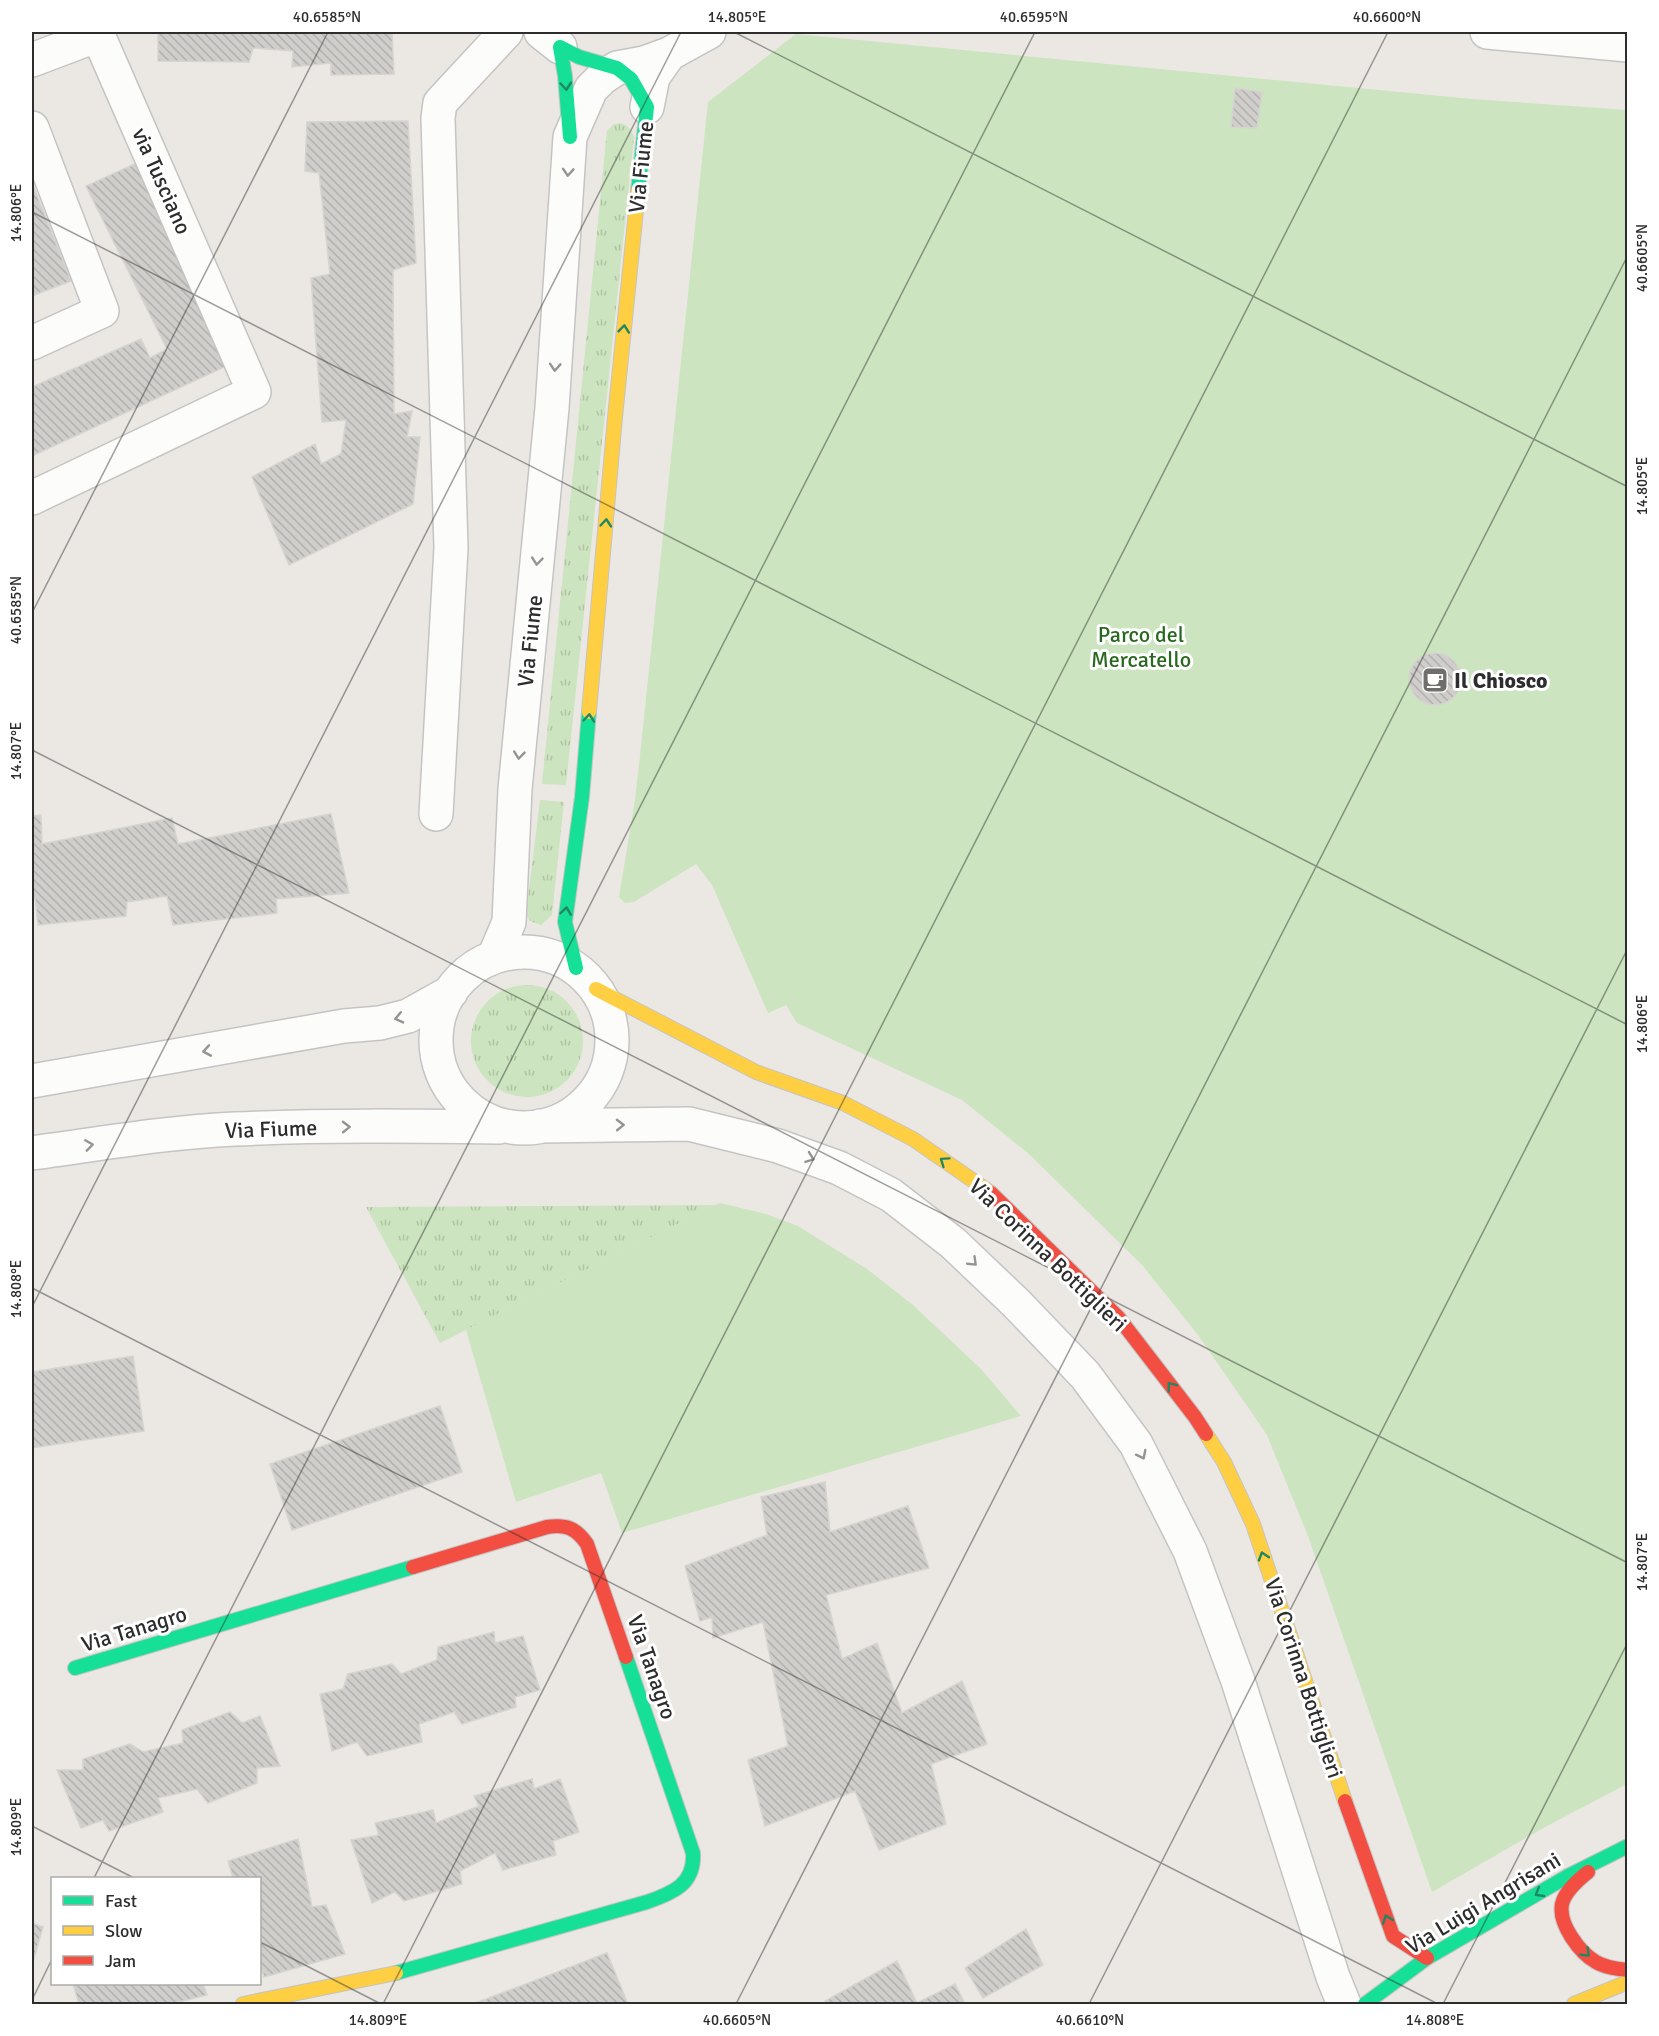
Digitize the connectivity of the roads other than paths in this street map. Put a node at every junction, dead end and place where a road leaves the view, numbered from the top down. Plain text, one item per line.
1 (506, 32) edge
2 (709, 32) edge
3 (1487, 32) edge
4 (551, 39) edge
5 (1628, 45) edge
6 (669, 54) junction
7 (32, 60) edge
8 (617, 68) junction
9 (647, 107) junction
10 (32, 128) edge
11 (570, 137) junction
12 (32, 344) edge
13 (32, 498) edge
14 (436, 813) dead end
15 (494, 957) junction
16 (586, 979) junction
17 (451, 992) junction
18 (32, 1081) edge
19 (526, 1127) junction
20 (32, 1153) edge
21 (75, 1668) dead end
22 (1628, 1846) edge
23 (1605, 1857) junction
24 (1427, 1958) junction
25 (1628, 1970) edge
26 (1628, 1982) edge
27 (243, 2004) edge
28 (1344, 2004) edge
29 (1365, 2004) edge
30 (1574, 2004) edge

1 - 14 street
2 - 6 street
3 - 5 street
4 - 8 street
4 -> 11 street
6 - 8 street
6 - 9 street
7 - 13 street, via Tusciano
8 - 9 street, Via Fiume
8 - 11 street, Via Fiume
16 -> 9 street, Via Fiume
10 - 12 street
11 -> 15 street, Via Fiume
15 - 16 street
15 - 17 street
16 - 19 street
24 -> 16 street, Via Corinna Bottiglieri
17 -> 18 street
17 - 19 street
20 -> 19 street, Via Fiume
19 -> 28 street
21 - 27 street, Via Tanagro
22 - 23 street, Via Luigi Angrisani
23 -> 24 street, Via Luigi Angrisani
23 -> 25 street
24 - 29 street, Via Luigi Angrisani
26 - 30 street

